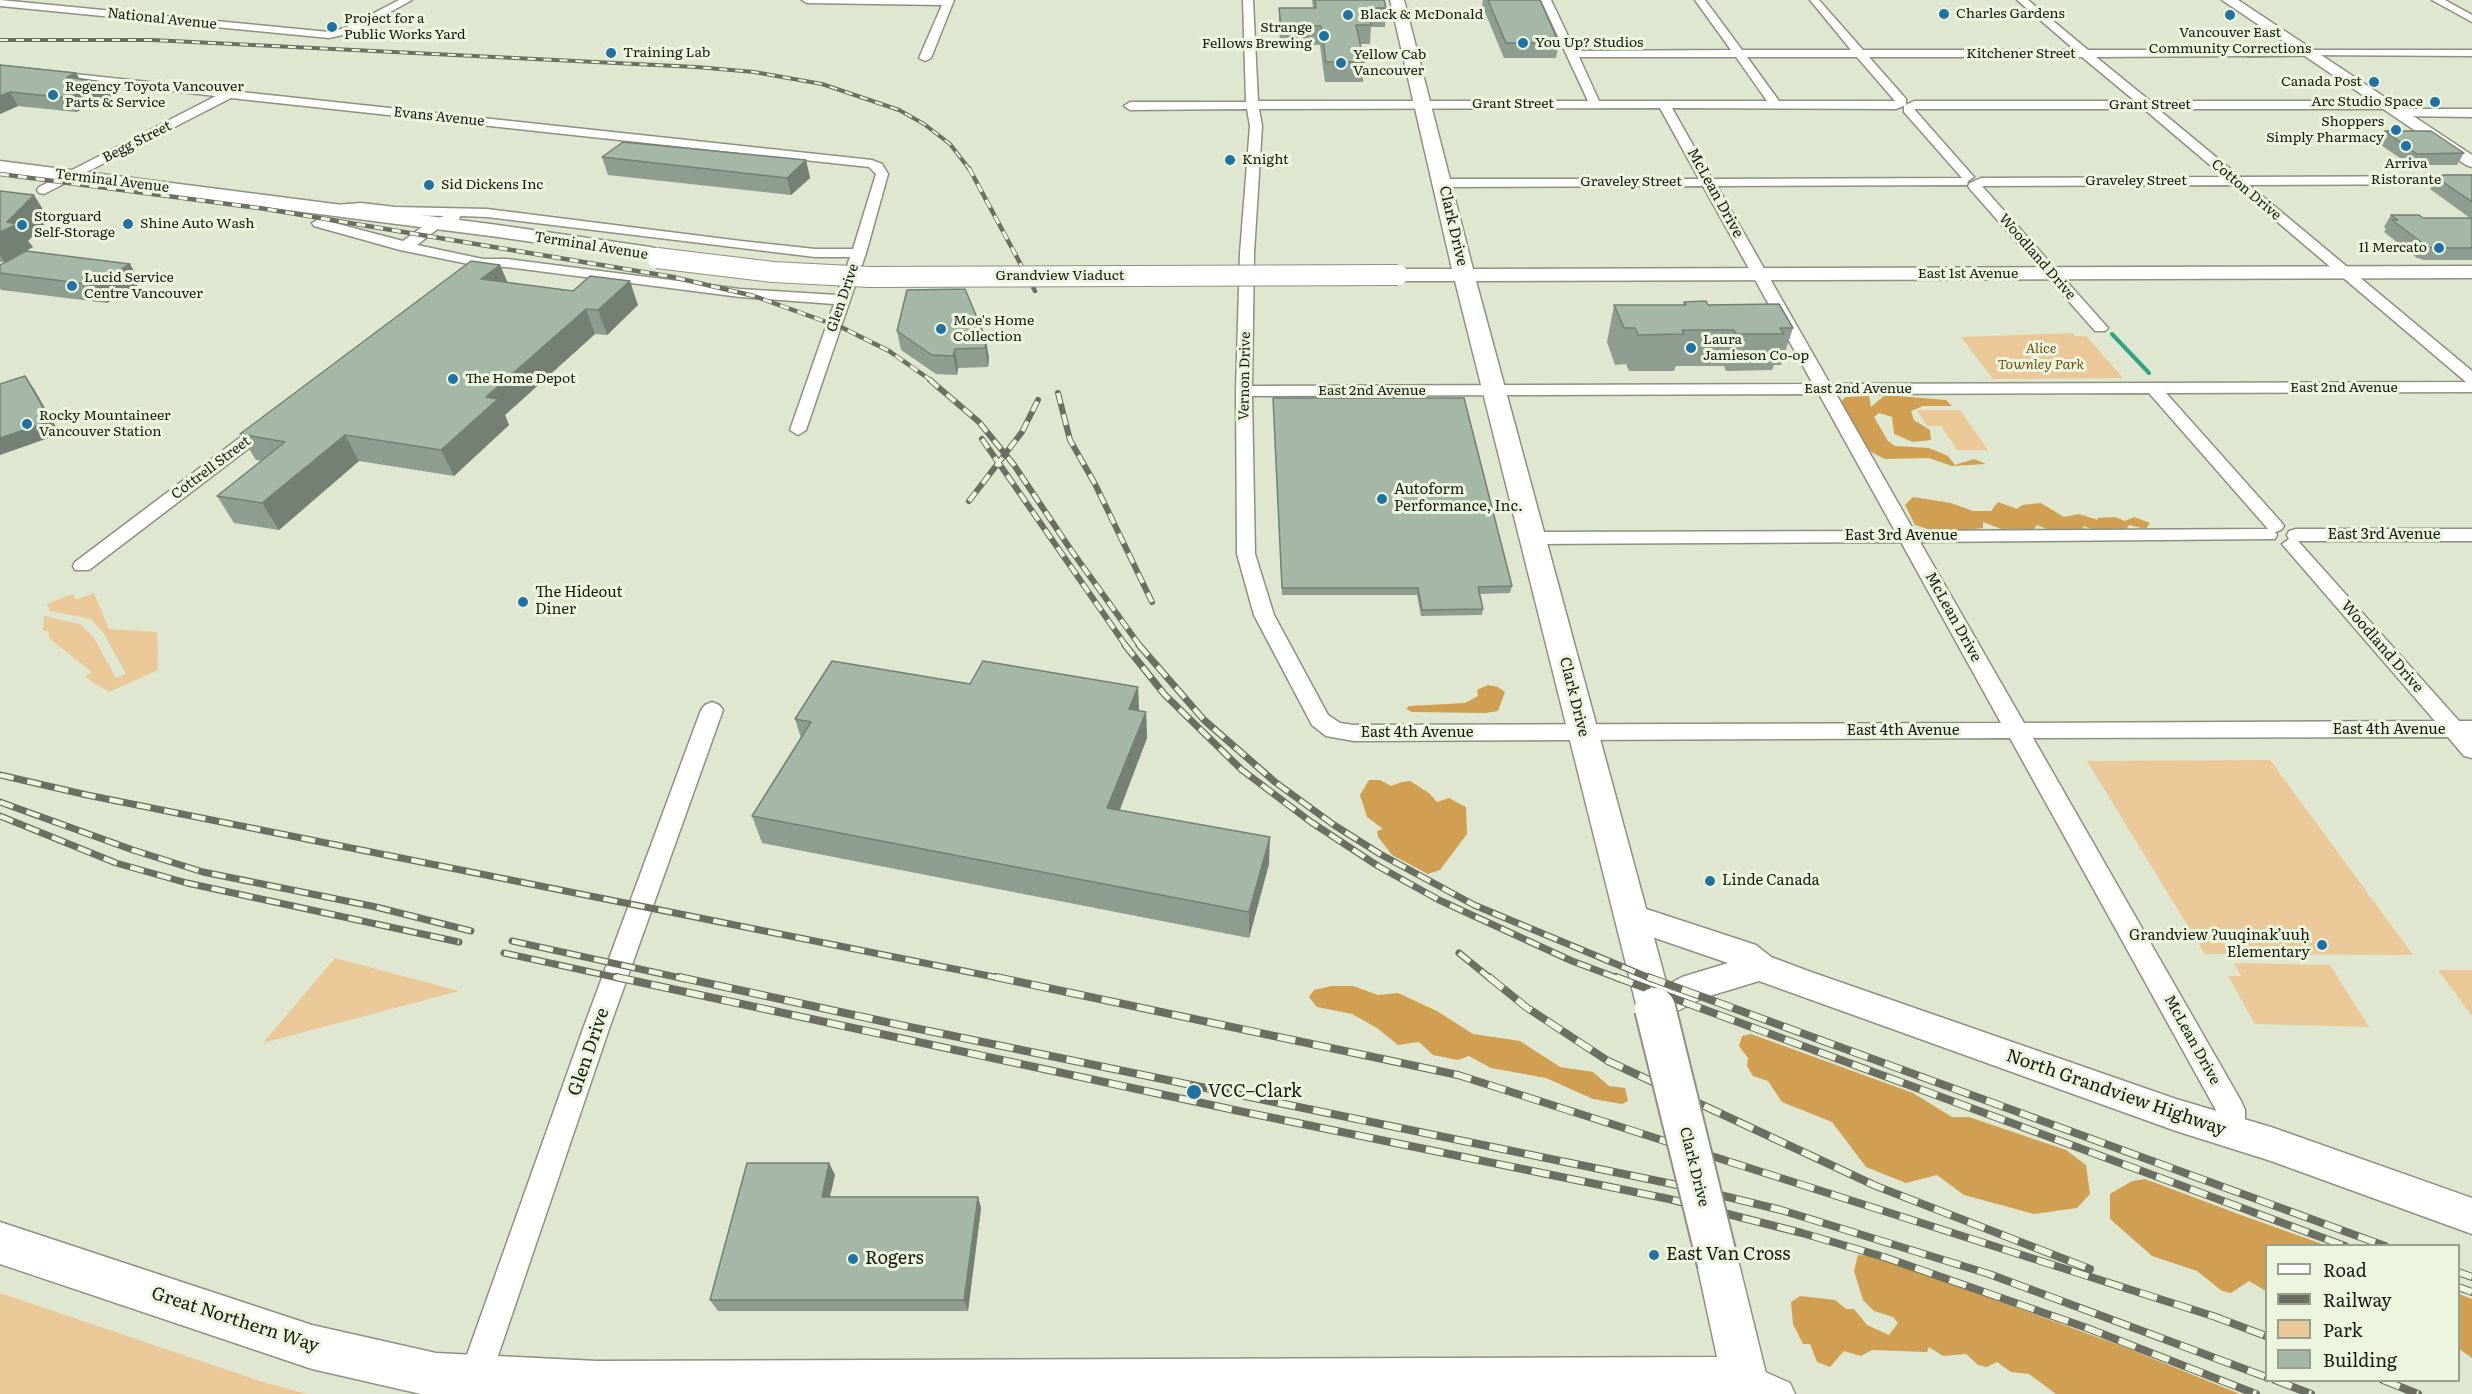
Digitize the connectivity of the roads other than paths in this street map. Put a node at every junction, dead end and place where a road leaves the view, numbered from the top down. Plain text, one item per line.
1 (407, 0) edge
2 (809, 0) edge
3 (1248, 0) edge
4 (1397, 0) edge
5 (1546, 0) edge
6 (1700, 0) edge
7 (1813, 0) edge
8 (2021, 0) edge
9 (2229, 0) edge
10 (2437, 0) edge
11 (948, 1) edge
12 (0, 3) edge
13 (2472, 19) edge
14 (1738, 53) junction
15 (2248, 53) joint
16 (2309, 53) junction
17 (2472, 53) edge
18 (1571, 54) junction
19 (1861, 54) junction
20 (2086, 54) junction
21 (925, 58) dead end
22 (0, 69) edge
23 (16, 70) junction
24 (0, 78) edge
25 (229, 94) junction
26 (1423, 104) junction
27 (1595, 104) junction
28 (1254, 105) junction
29 (1664, 105) junction
30 (1776, 105) junction
31 (1905, 105) junction
32 (2146, 105) junction
33 (1130, 106) dead end
34 (2393, 109) junction
35 (2472, 113) edge
36 (2472, 162) edge
37 (0, 167) edge
38 (877, 167) joint
39 (71, 176) junction
40 (2235, 180) junction
41 (2472, 180) edge
42 (1708, 182) junction
43 (1971, 182) junction
44 (1444, 183) junction
45 (0, 184) edge
46 (45, 190) junction
47 (325, 217) junction
48 (508, 217) junction
49 (428, 228) junction
50 (405, 247) junction
51 (859, 253) junction
52 (657, 258) joint
53 (483, 263) junction
54 (2345, 272) junction
55 (2472, 272) edge
56 (1760, 274) junction
57 (2053, 274) junction
58 (1464, 275) junction
59 (466, 276) edge
60 (843, 300) junction
61 (2100, 328) dead end
62 (2472, 379) edge
63 (2472, 387) edge
64 (1824, 389) junction
65 (2154, 389) junction
66 (1495, 390) junction
67 (1244, 391) junction
68 (279, 417) edge
69 (798, 430) dead end
70 (2271, 530) junction
71 (2472, 535) edge
72 (1908, 536) junction
73 (1533, 538) junction
74 (2294, 539) junction
75 (82, 566) dead end
76 (712, 710) dead end
77 (2463, 729) edge
78 (1334, 730) joint
79 (2017, 731) junction
80 (1584, 732) junction
81 (2472, 750) edge
82 (1631, 917) junction
83 (1760, 967) junction
84 (1655, 1008) junction
85 (2231, 1132) junction
86 (2472, 1216) edge
87 (0, 1243) edge
88 (472, 1386) edge
89 (1108, 1387) edge
90 (1757, 1389) edge

1 - 12 street, National Avenue
2 - 11 street
3 - 28 street, Vernon Drive
4 - 26 main road, Clark Drive
5 - 18 street
6 - 14 street
7 - 19 street, Woodland Drive
8 - 20 street, Cotton Drive
9 - 16 street
10 - 13 street
11 - 21 street
14 - 18 street, Kitchener Street
14 - 19 street, Kitchener Street
14 - 30 street
15 - 16 street, Kitchener Street
15 - 20 street, Kitchener Street
16 - 17 street, Kitchener Street
16 - 34 street
18 - 27 street
19 - 20 street, Kitchener Street
19 - 31 street, Woodland Drive
20 - 32 street, Cotton Drive
22 - 23 street, Evans Avenue
23 - 24 street
23 - 25 street, Evans Avenue
25 - 38 street, Evans Avenue
25 - 39 street, Begg Street
26 - 27 street, Grant Street
26 - 28 street, Grant Street
26 - 44 main road, Clark Drive
27 - 29 street, Grant Street
28 - 33 street, Grant Street
28 - 67 street, Vernon Drive
29 - 30 street, Grant Street
29 - 42 street, McLean Drive
30 - 31 street, Grant Street
31 - 32 street, Grant Street
31 - 43 street, Woodland Drive
32 - 34 street, Grant Street
32 - 40 street, Cotton Drive
34 - 35 street, Grant Street
34 - 36 street
37 - 39 main road, Terminal Avenue
38 - 51 street, Glen Drive
39 - 46 street, Begg Street
39 - 47 main road, Terminal Avenue
40 - 41 street, Graveley Street
40 - 43 street, Graveley Street
40 - 54 street, Cotton Drive
42 - 43 street, Graveley Street
42 - 44 street, Graveley Street
42 - 56 street, McLean Drive
43 - 57 street, Woodland Drive
44 - 58 main road, Clark Drive
45 - 46 main road, Terminal Avenue
46 - 47 main road, Terminal Avenue
47 - 48 street, Terminal Avenue
47 - 49 main road, Terminal Avenue
47 - 50 street, Terminal Avenue
48 - 49 street
48 - 51 street, Terminal Avenue
49 - 50 street
49 - 52 main road, Terminal Avenue
50 - 53 street, Terminal Avenue
51 - 60 street, Glen Drive
52 - 58 main road, Grandview Viaduct, bridge
53 - 59 street
53 - 60 street, Terminal Avenue
54 - 55 main road, East 1st Avenue
54 - 57 main road, East 1st Avenue
54 - 62 street, Cotton Drive
56 - 57 main road, East 1st Avenue
56 - 58 main road, East 1st Avenue
56 - 64 street, McLean Drive
57 - 61 street, Woodland Drive
58 - 66 main road, Clark Drive
60 - 69 street, Glen Drive
63 - 65 street, East 2nd Avenue
64 - 65 street, East 2nd Avenue
64 - 66 street, East 2nd Avenue
64 - 72 street, McLean Drive
65 - 70 street
66 - 67 street, East 2nd Avenue
66 - 73 main road, Clark Drive
67 - 78 street, Vernon Drive
68 - 75 street, Cottrell Street
70 - 72 street, East 3rd Avenue
70 - 74 street
71 - 74 street, East 3rd Avenue
72 - 73 street, East 3rd Avenue
72 - 79 street, McLean Drive
73 - 80 main road, Clark Drive
74 - 77 street, Woodland Drive
76 - 88 street, Glen Drive
77 - 79 street, East 4th Avenue
77 - 81 street, Woodland Drive
78 - 80 street, East 4th Avenue
79 - 80 street, East 4th Avenue
79 - 85 street, McLean Drive
80 - 82 main road, Clark Drive
82 - 83 street, North Grandview Highway
82 - 84 main road, Clark Drive
83 - 84 street
83 - 85 street, North Grandview Highway
84 - 90 main road, Clark Drive, bridge
85 - 86 street, North Grandview Highway
87 - 88 main road, Great Northern Way
88 - 89 main road, Great Northern Way
89 - 90 main road, Great Northern Way

